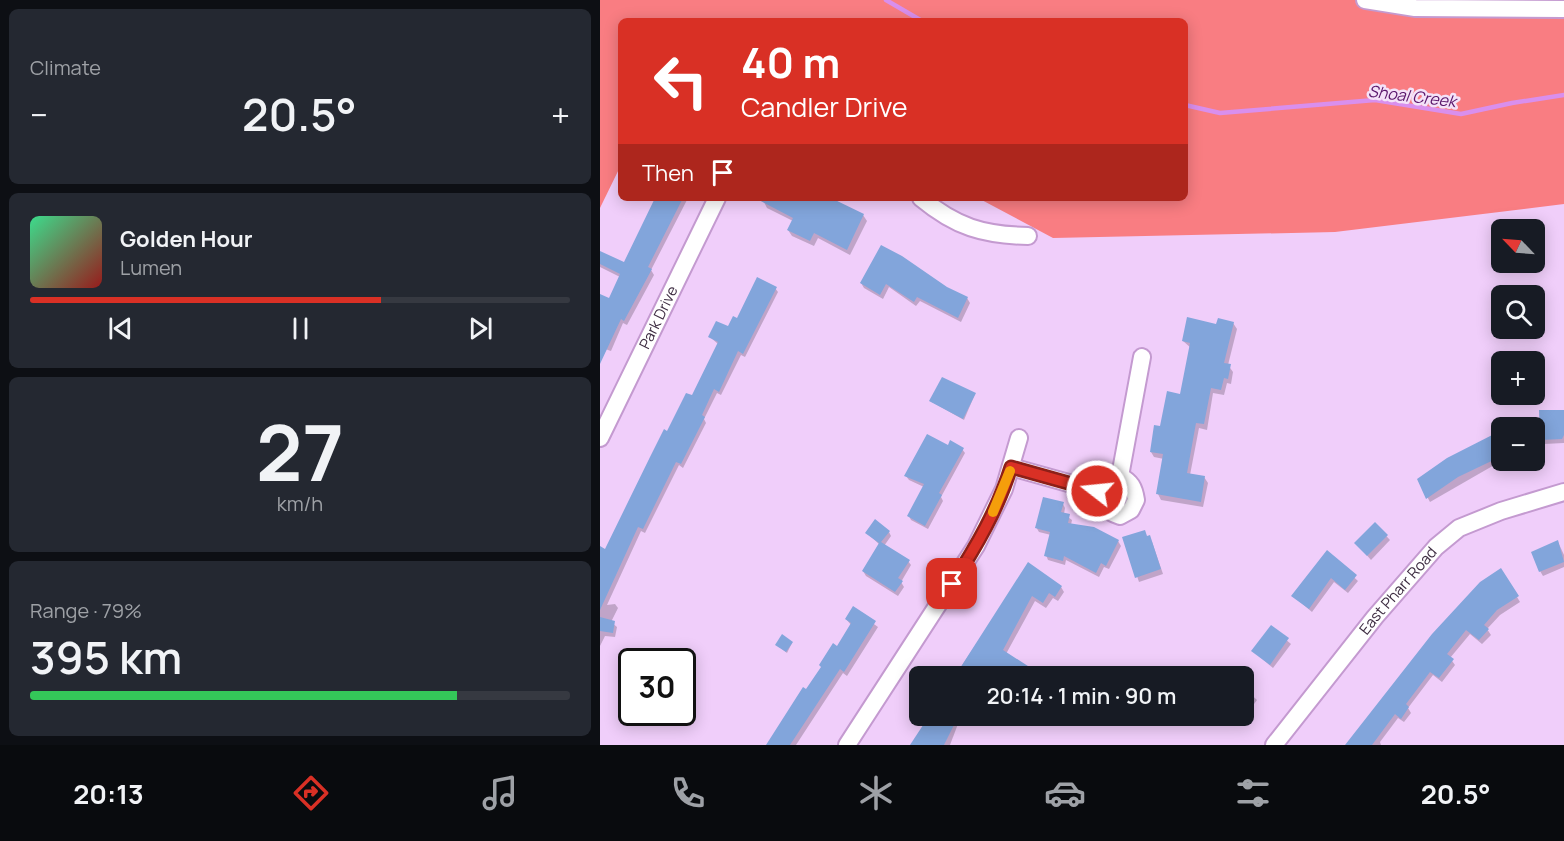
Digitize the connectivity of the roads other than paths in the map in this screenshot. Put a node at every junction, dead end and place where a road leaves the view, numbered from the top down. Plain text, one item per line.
1 (1365, 0) edge
2 (1564, 9) edge
3 (716, 201) edge
4 (925, 201) edge
5 (1028, 236) dead end
6 (1142, 357) dead end
7 (600, 438) edge
8 (1019, 438) dead end
9 (1011, 467) junction
10 (1120, 476) junction
11 (1097, 491) junction
12 (1564, 492) edge
13 (847, 745) edge
14 (1274, 745) edge

1 - 2 street
3 - 7 street, Park Drive
4 - 5 street
6 - 10 street
8 - 9 street
9 - 11 street
9 - 13 street
10 - 11 street
10 - 11 street
12 - 14 street, East Pharr Road

